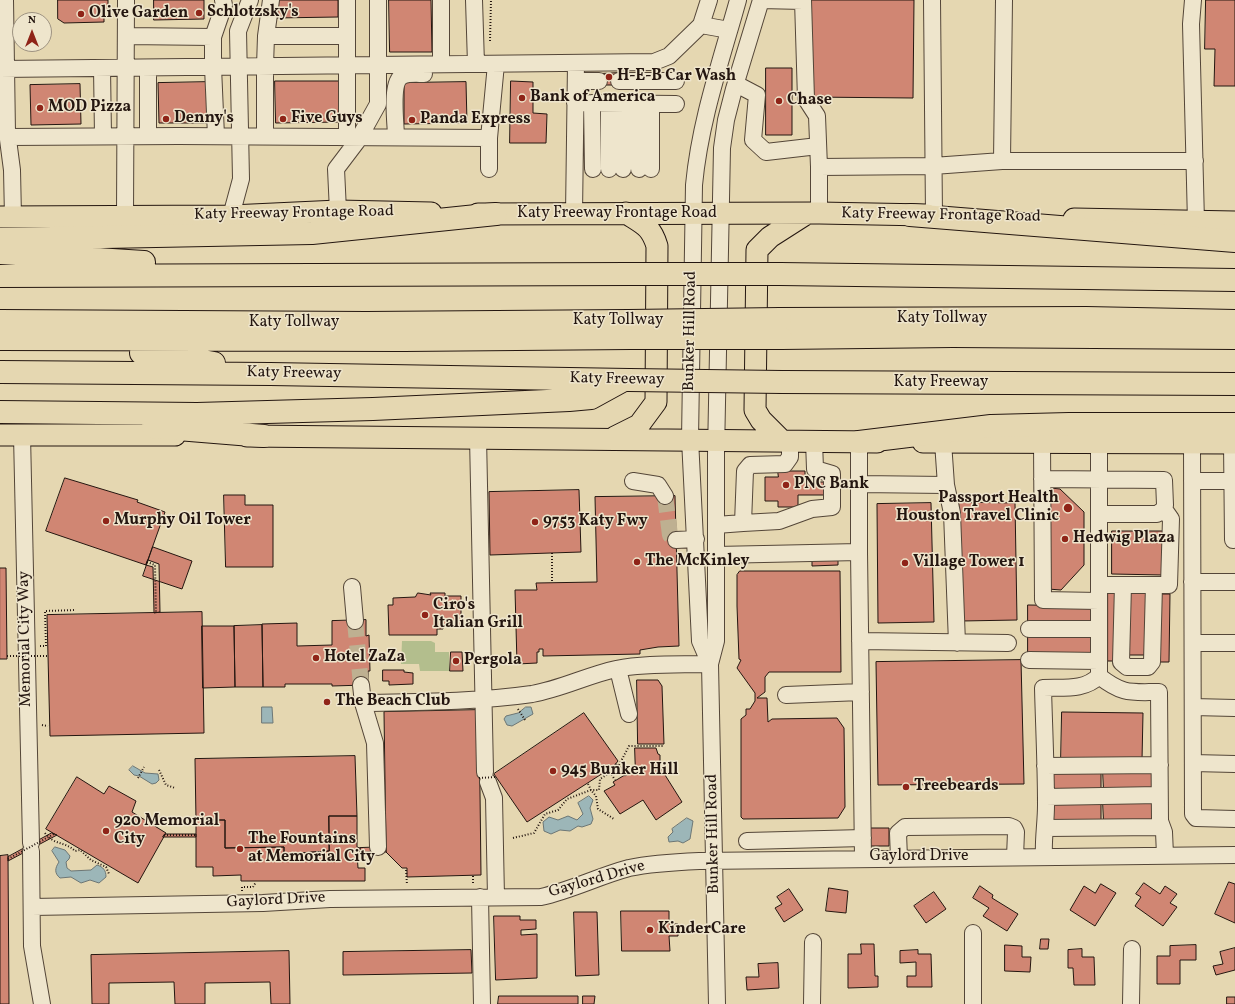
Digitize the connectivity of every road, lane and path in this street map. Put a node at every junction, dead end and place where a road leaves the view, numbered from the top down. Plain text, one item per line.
1 (5, 0) edge
2 (126, 0) edge
3 (223, 0) edge
4 (250, 0) edge
5 (271, 0) edge
6 (347, 0) edge
7 (378, 0) edge
8 (441, 0) edge
9 (474, 0) edge
10 (709, 0) edge
11 (738, 0) edge
12 (761, 0) edge
13 (803, 0) edge
14 (932, 0) edge
15 (1004, 0) edge
16 (1193, 0) edge
17 (701, 25) junction
18 (729, 30) junction
19 (267, 31) junction
20 (126, 36) junction
21 (348, 36) junction
22 (213, 37) junction
23 (576, 63) junction
24 (447, 64) junction
25 (476, 64) junction
26 (496, 64) junction
27 (347, 65) junction
28 (379, 65) junction
29 (265, 66) junction
30 (213, 67) junction
31 (240, 67) junction
32 (102, 68) junction
33 (126, 68) junction
34 (148, 68) junction
35 (3, 69) edge
36 (599, 81) dead end
37 (619, 81) dead end
38 (676, 81) dead end
39 (576, 82) junction
40 (736, 84) junction
41 (575, 103) junction
42 (592, 103) junction
43 (631, 104) junction
44 (676, 104) dead end
45 (102, 136) junction
46 (125, 136) junction
47 (148, 136) junction
48 (216, 136) junction
49 (241, 136) junction
50 (265, 136) junction
51 (8, 137) junction
52 (354, 137) junction
53 (396, 137) junction
54 (489, 138) junction
55 (818, 146) junction
56 (1002, 161) junction
57 (1195, 161) junction
58 (933, 166) junction
59 (819, 168) junction
60 (489, 169) dead end
61 (593, 169) dead end
62 (338, 211) junction
63 (693, 213) junction
64 (720, 213) junction
65 (812, 213) junction
66 (496, 214) junction
67 (574, 214) junction
68 (626, 214) junction
69 (910, 215) junction
70 (126, 216) junction
71 (231, 216) junction
72 (934, 216) junction
73 (7, 217) edge
74 (1196, 222) junction
75 (1235, 222) edge
76 (0, 239) edge
77 (1235, 241) edge
78 (0, 254) edge
79 (300, 275) junction
80 (361, 275) junction
81 (0, 276) edge
82 (1235, 280) edge
83 (0, 291) edge
84 (0, 321) edge
85 (1235, 321) edge
86 (781, 329) junction
87 (629, 330) junction
88 (1235, 338) edge
89 (0, 339) edge
90 (0, 351) edge
91 (0, 372) edge
92 (270, 374) junction
93 (626, 380) junction
94 (1235, 384) edge
95 (0, 413) edge
96 (0, 435) edge
97 (22, 435) junction
98 (264, 436) junction
99 (478, 437) junction
100 (1234, 437) edge
101 (612, 438) junction
102 (690, 440) junction
103 (716, 440) junction
104 (786, 441) junction
105 (814, 441) junction
106 (859, 442) junction
107 (943, 442) junction
108 (1042, 442) junction
109 (1099, 442) junction
110 (1192, 443) junction
111 (1042, 479) junction
112 (1099, 480) junction
113 (634, 481) dead end
114 (1192, 481) junction
115 (1233, 481) junction
116 (859, 484) junction
117 (946, 485) junction
118 (665, 496) tunnel mouth
119 (1160, 512) junction
120 (1099, 514) junction
121 (743, 524) junction
122 (716, 525) junction
123 (696, 539) junction
124 (676, 540) dead end
125 (1233, 540) dead end
126 (859, 552) junction
127 (552, 553) dead end
128 (716, 555) junction
129 (147, 562) dead end
130 (1192, 582) junction
131 (1235, 582) edge
132 (552, 583) dead end
133 (1123, 585) junction
134 (1161, 585) junction
135 (352, 587) dead end
136 (1099, 593) junction
137 (76, 610) dead end
138 (156, 613) dead end
139 (355, 621) tunnel mouth
140 (1029, 629) dead end
141 (1099, 629) junction
142 (860, 641) junction
143 (957, 643) junction
144 (1008, 643) dead end
145 (1193, 643) junction
146 (1235, 643) edge
147 (40, 646) dead end
148 (7, 656) dead end
149 (48, 656) dead end
150 (1029, 660) dead end
151 (710, 664) junction
152 (618, 669) junction
153 (1099, 669) junction
154 (361, 685) tunnel mouth
155 (861, 692) junction
156 (786, 695) dead end
157 (483, 699) junction
158 (363, 703) junction
159 (1193, 707) junction
160 (1235, 708) edge
161 (518, 709) dead end
162 (629, 714) dead end
163 (525, 720) dead end
164 (41, 725) dead end
165 (48, 726) dead end
166 (663, 746) dead end
167 (1193, 763) junction
168 (1235, 764) edge
169 (620, 765) dead end
170 (1160, 765) junction
171 (614, 766) dead end
172 (1045, 766) junction
173 (144, 767) dead end
174 (159, 770) dead end
175 (614, 770) dead end
176 (610, 772) junction
177 (627, 775) dead end
178 (138, 778) dead end
179 (615, 780) dead end
180 (588, 784) dead end
181 (175, 788) dead end
182 (591, 790) junction
183 (1159, 796) junction
184 (1046, 798) junction
185 (614, 819) dead end
186 (1235, 819) edge
187 (1162, 827) junction
188 (1046, 828) junction
189 (43, 830) dead end
190 (54, 834) dead end
191 (164, 835) dead end
192 (196, 836) dead end
193 (513, 838) dead end
194 (863, 838) junction
195 (747, 841) dead end
196 (378, 847) dead end
197 (1165, 855) junction
198 (1235, 855) edge
199 (1044, 856) junction
200 (1015, 857) junction
201 (863, 858) junction
202 (899, 858) junction
203 (8, 859) dead end
204 (714, 861) junction
205 (406, 870) dead end
206 (109, 874) dead end
207 (473, 876) dead end
208 (256, 882) dead end
209 (407, 885) dead end
210 (242, 891) dead end
211 (477, 891) junction
212 (496, 897) junction
213 (32, 907) junction
214 (972, 933) dead end
215 (813, 942) dead end
216 (1132, 949) dead end
217 (42, 1004) edge
218 (482, 1004) edge
219 (717, 1004) edge
220 (812, 1004) edge
221 (973, 1004) edge
222 (1130, 1004) edge

1 - 35 street
2 - 20 street
3 - 22 street
4 - 31 street
5 - 19 street
6 - 21 street
7 - 28 street
8 - 24 street
9 - 25 street
10 - 17 street
11 - 18 street, Bunker Hill Road
12 - 13 street
12 - 40 street, Bunker Hill Road
13 - 55 street
14 - 58 street
15 - 56 street
16 - 57 street
17 - 18 street
17 - 23 street
18 - 63 street, Bunker Hill Road
19 - 21 street
19 - 29 street
20 - 22 street
20 - 33 street
21 - 27 street
22 - 30 street
23 - 26 street
23 - 39 street
24 - 25 street
24 - 28 street
24 - 53 street
25 - 26 street
26 - 54 street
27 - 28 street
27 - 29 street
27 - 52 street
28 - 52 street
29 - 31 street
29 - 50 street
30 - 31 street
30 - 34 street
30 - 48 street
31 - 49 street
32 - 33 street
32 - 35 street
32 - 45 street
33 - 34 street
33 - 46 street
34 - 47 street
35 - 51 street
36 - 39 street
37 - 38 street
39 - 41 street
40 - 55 street
40 - 64 street, Bunker Hill Road
41 - 42 street
41 - 67 street
42 - 43 street
42 - 61 street
43 - 43 street
43 - 44 street
45 - 46 street
45 - 51 street
46 - 47 street
46 - 70 street
47 - 48 street
48 - 49 street
49 - 50 street
49 - 71 street
50 - 52 street
51 - 73 street
52 - 53 street
52 - 62 street
53 - 54 street
54 - 60 street
55 - 59 street
56 - 57 street
56 - 58 street
57 - 74 street
58 - 59 street
58 - 72 street
59 - 65 street
62 - 66 main road, Katy Freeway Frontage Road
62 - 71 main road, Katy Freeway Frontage Road
63 - 64 main road, Katy Freeway Frontage Road
63 - 68 main road, Katy Freeway Frontage Road
63 - 102 street, Bunker Hill Road
64 - 65 main road, Katy Freeway Frontage Road
64 - 103 street, Bunker Hill Road
65 - 69 main road, Katy Freeway Frontage Road
65 - 104 main road
66 - 67 main road, Katy Freeway Frontage Road
66 - 76 highway
67 - 68 main road, Katy Freeway Frontage Road
68 - 101 main road
69 - 72 main road, Katy Freeway Frontage Road
69 - 77 highway
70 - 71 main road, Katy Freeway Frontage Road
70 - 73 main road, Katy Freeway Frontage Road
72 - 74 main road, Katy Freeway Frontage Road
74 - 75 main road, Katy Freeway Frontage Road
78 - 80 highway
79 - 80 highway
79 - 81 highway
79 - 83 highway
80 - 82 highway, bridge
84 - 87 highway, Katy Tollway
85 - 86 highway, Katy Tollway
86 - 87 highway, Katy Tollway, bridge
86 - 88 highway, Katy Tollway
87 - 89 highway, Katy Tollway
90 - 92 highway
91 - 92 highway, Katy Freeway
92 - 93 highway, Katy Freeway
93 - 94 highway, Katy Freeway, bridge
93 - 95 highway
95 - 98 highway
96 - 97 main road
97 - 98 main road
97 - 213 street, Memorial City Way
98 - 99 main road
99 - 101 main road
99 - 157 street
100 - 106 highway
100 - 110 main road
100 - 115 street
101 - 102 main road
102 - 103 main road
102 - 123 street, Bunker Hill Road
103 - 104 main road
103 - 122 street, Bunker Hill Road
104 - 105 main road
104 - 121 street
105 - 106 main road
105 - 121 street
106 - 107 main road
106 - 116 street
107 - 108 main road
107 - 117 street
108 - 109 main road
108 - 111 street
109 - 110 main road
109 - 112 street
110 - 114 street
111 - 112 street
111 - 136 street
112 - 119 street
112 - 120 street
113 - 118 street
114 - 115 street
114 - 130 street
115 - 125 street
116 - 117 street
116 - 126 street
117 - 143 street
119 - 120 street
119 - 134 street
120 - 136 street
121 - 122 street
122 - 128 street, Bunker Hill Road
123 - 124 street
123 - 151 street, Bunker Hill Road
126 - 128 street
126 - 142 street
127 - 132 path
128 - 151 street, Bunker Hill Road
129 - 138 path
130 - 131 street
130 - 145 street
133 - 134 street
133 - 134 street
133 - 136 street
135 - 139 street
136 - 141 street
137 - 147 path
140 - 141 street
141 - 153 street
142 - 143 street
142 - 155 street
143 - 144 street
145 - 146 street
145 - 159 street
148 - 149 path, bridge
150 - 153 street
151 - 152 street
151 - 204 street, Bunker Hill Road
152 - 157 street
152 - 162 street
153 - 170 street
153 - 172 street
154 - 158 street
155 - 156 street
155 - 194 street
157 - 158 street
157 - 212 street
158 - 196 street
159 - 160 street
159 - 167 street
161 - 163 path
164 - 165 path
166 - 169 path
167 - 168 street
167 - 186 street
170 - 172 street
170 - 183 street
171 - 177 path, bridge
172 - 184 street
173 - 178 path
174 - 181 path
175 - 176 path
176 - 179 path
176 - 182 path
180 - 182 path
182 - 185 path
182 - 193 path
183 - 184 street
183 - 187 street
184 - 188 street
187 - 188 street
187 - 197 street
188 - 199 street
189 - 206 path
190 - 203 path, bridge
191 - 192 path
194 - 195 street
194 - 201 street
197 - 198 street, Gaylord Drive
197 - 199 street, Gaylord Drive
199 - 200 street, Gaylord Drive
200 - 202 street, Gaylord Drive
200 - 202 street
201 - 202 street, Gaylord Drive
201 - 204 street, Gaylord Drive
204 - 212 street, Gaylord Drive
204 - 219 street, Bunker Hill Road
205 - 209 path
207 - 211 path
208 - 210 path
211 - 212 street, Gaylord Drive
211 - 213 street, Gaylord Drive
211 - 218 street
213 - 217 street, Memorial City Way
214 - 221 street
215 - 220 street
216 - 222 street

